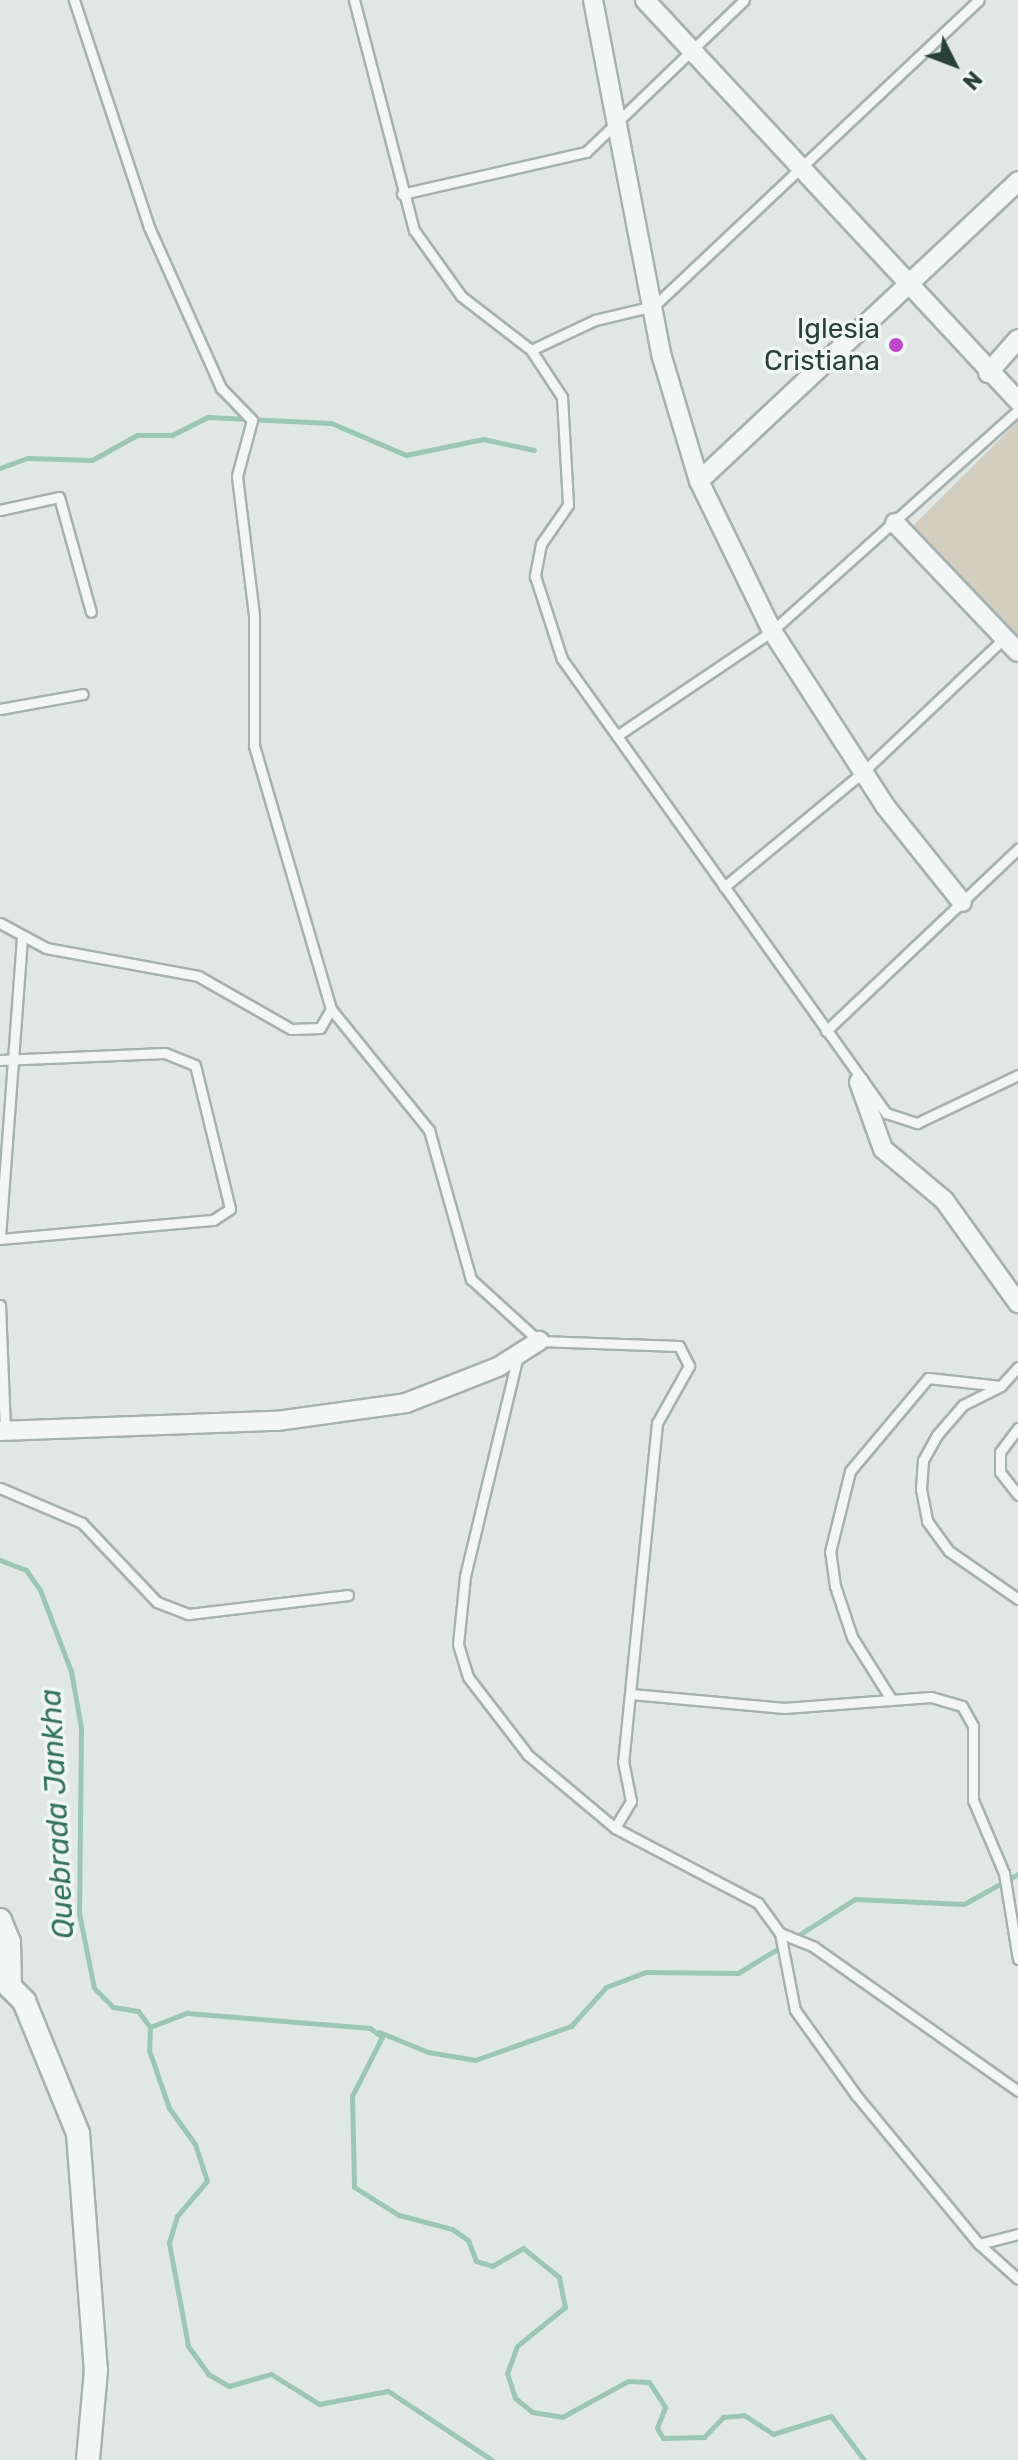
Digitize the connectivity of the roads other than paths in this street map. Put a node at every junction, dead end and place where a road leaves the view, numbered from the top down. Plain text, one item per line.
1 (74, 0) edge
2 (354, 0) edge
3 (593, 0) edge
4 (645, 0) edge
5 (744, 0) edge
6 (979, 0) edge
7 (690, 51) junction
8 (618, 128) junction
9 (801, 174) junction
10 (1018, 181) edge
11 (402, 194) junction
12 (910, 287) junction
13 (654, 306) junction
14 (1018, 339) edge
15 (531, 350) junction
16 (988, 373) junction
17 (1018, 401) edge
18 (1018, 410) edge
19 (699, 481) junction
20 (0, 510) edge
21 (895, 523) junction
22 (91, 612) dead end
23 (772, 631) junction
24 (1004, 638) junction
25 (1018, 652) edge
26 (83, 694) dead end
27 (0, 709) edge
28 (621, 733) junction
29 (863, 772) junction
30 (1018, 849) edge
31 (724, 887) junction
32 (962, 902) junction
33 (0, 923) edge
34 (22, 936) junction
35 (331, 1009) junction
36 (826, 1031) junction
37 (18, 1059) junction
38 (0, 1060) edge
39 (1018, 1075) edge
40 (859, 1082) junction
41 (0, 1238) edge
42 (1018, 1303) edge
43 (0, 1305) edge
44 (539, 1341) junction
45 (518, 1356) junction
46 (1018, 1367) edge
47 (1001, 1386) junction
48 (1018, 1428) edge
49 (2, 1431) edge
50 (0, 1488) edge
51 (1018, 1495) edge
52 (348, 1595) dead end
53 (1018, 1599) edge
54 (631, 1694) junction
55 (891, 1699) junction
56 (615, 1828) junction
57 (0, 1920) edge
58 (780, 1933) junction
59 (1018, 1959) edge
60 (5, 1985) edge
61 (1018, 2091) edge
62 (1018, 2234) edge
63 (979, 2244) junction
64 (1018, 2279) edge
65 (88, 2460) edge

1 - 35 lane
2 - 11 lane
3 - 8 street
4 - 7 street
5 - 7 lane
6 - 9 lane
7 - 8 lane
7 - 9 street
8 - 11 lane
8 - 13 street
9 - 12 street
9 - 13 lane
10 - 12 street
11 - 15 lane
12 - 16 street
12 - 19 street
13 - 15 lane
13 - 19 street
14 - 16 street
15 - 28 lane
16 - 17 street
18 - 21 lane
19 - 23 street
20 - 22 lane
21 - 23 lane
21 - 24 street
23 - 28 lane
23 - 29 street
24 - 25 street
24 - 29 lane
26 - 27 lane
28 - 31 lane
29 - 31 lane
29 - 32 street
30 - 32 lane
31 - 36 lane
32 - 36 lane
33 - 34 lane
34 - 35 lane
34 - 37 lane
35 - 44 lane
36 - 40 lane
37 - 38 lane
37 - 41 lane
37 - 41 lane
39 - 40 lane
40 - 42 street
43 - 49 lane
44 - 45 street
44 - 54 lane
45 - 49 street
45 - 56 lane
46 - 47 lane
47 - 53 lane
47 - 55 lane
48 - 51 lane
50 - 52 lane
54 - 55 lane
54 - 56 lane
55 - 59 lane
56 - 58 lane
57 - 60 street
58 - 61 lane
58 - 63 lane
60 - 65 street
62 - 63 lane
63 - 64 lane

